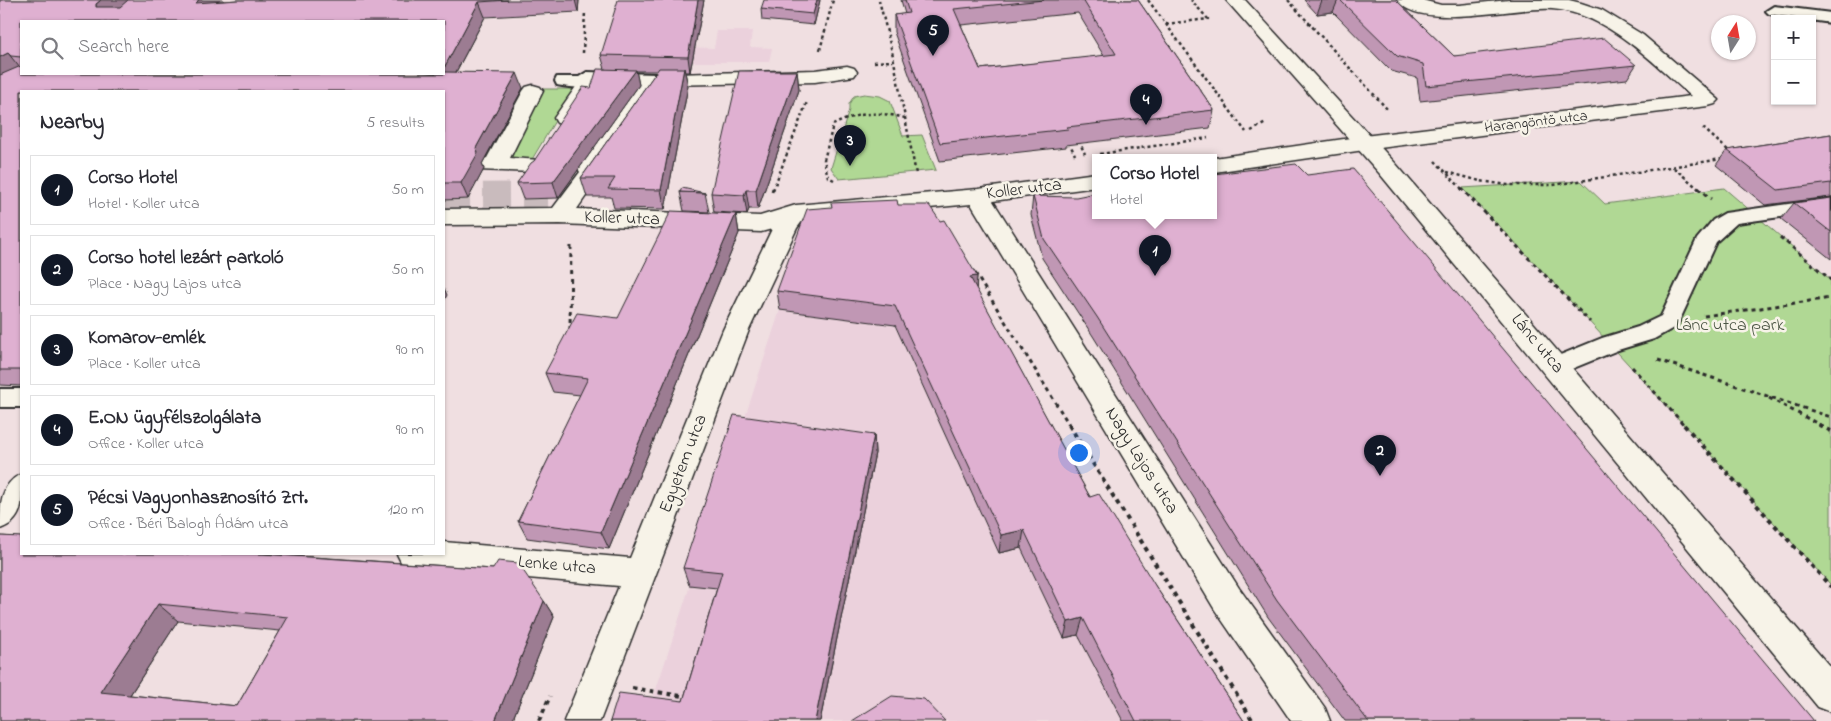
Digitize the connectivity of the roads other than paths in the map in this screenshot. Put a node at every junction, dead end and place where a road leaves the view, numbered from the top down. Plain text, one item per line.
1 (1235, 0) edge
2 (1406, 0) edge
3 (1774, 11) dead end
4 (1831, 18) edge
5 (847, 72) dead end
6 (586, 77) junction
7 (652, 79) junction
8 (563, 81) dead end
9 (533, 91) dead end
10 (1364, 143) junction
11 (1217, 165) edge
12 (1092, 181) edge
13 (978, 196) junction
14 (445, 202) edge
15 (1831, 204) edge
16 (796, 213) junction
17 (560, 216) junction
18 (445, 217) edge
19 (1556, 366) junction
20 (0, 398) edge
21 (20, 398) edge
22 (20, 488) edge
23 (0, 517) edge
24 (20, 519) edge
25 (425, 555) edge
26 (642, 573) junction
27 (1831, 695) edge
28 (582, 721) edge
29 (1312, 721) edge

1 - 10 street, Lánc utca
2 - 10 street, Harangöntő utca
3 - 4 lane
5 - 7 street
6 - 7 lane
6 - 8 lane
6 - 9 street
7 - 14 street
7 - 17 street
10 - 11 street
10 - 19 street, Lánc utca
12 - 13 street, Koller utca
13 - 16 street, Koller utca
13 - 29 street, Nagy Lajos utca
15 - 19 lane
16 - 17 street, Koller utca
16 - 26 street, Egyetem utca
17 - 18 street, Koller utca
19 - 27 street, Lánc utca
20 - 21 lane
22 - 23 street
23 - 24 street
25 - 26 street, Lenke utca
26 - 28 street, Egyetem utca

